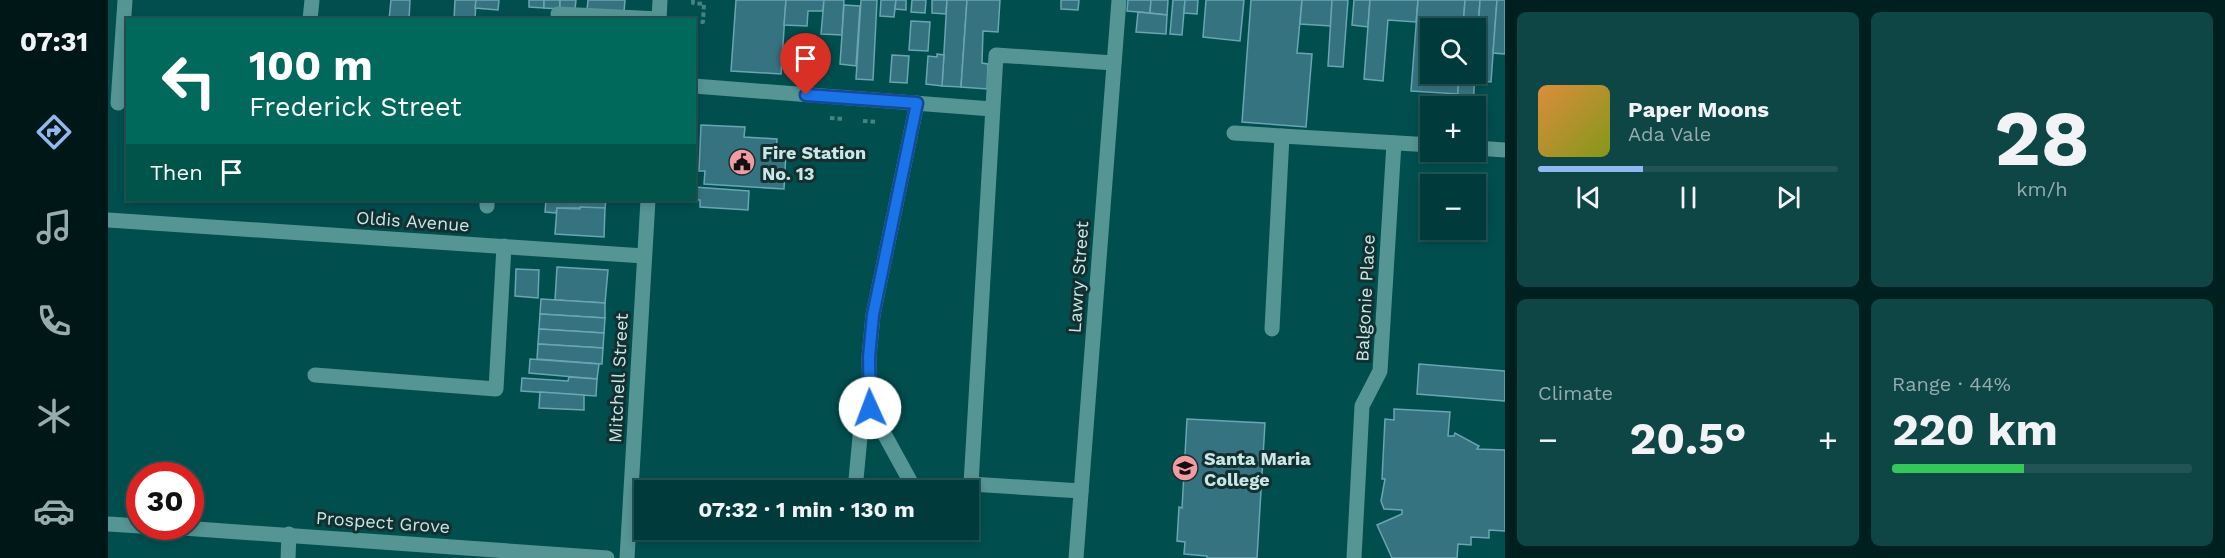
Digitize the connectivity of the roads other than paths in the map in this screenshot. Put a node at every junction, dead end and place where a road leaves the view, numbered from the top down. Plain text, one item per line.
1 (125, 0) edge
2 (312, 0) edge
3 (660, 0) edge
4 (1119, 0) edge
5 (558, 14) dead end
6 (310, 18) edge
7 (639, 18) edge
8 (659, 18) edge
9 (1114, 63) junction
10 (696, 86) edge
11 (118, 103) edge
12 (917, 103) junction
13 (992, 109) junction
14 (1234, 133) dead end
15 (1282, 136) junction
16 (1394, 143) junction
17 (1420, 144) edge
18 (1486, 149) edge
19 (1505, 150) edge
20 (648, 201) edge
21 (108, 220) edge
22 (504, 246) junction
23 (644, 255) junction
24 (1272, 329) dead end
25 (315, 375) dead end
26 (870, 408) junction
27 (856, 480) edge
28 (910, 480) edge
29 (1081, 491) junction
30 (108, 524) edge
31 (126, 525) edge
32 (204, 529) edge
33 (289, 534) junction
34 (288, 558) edge
35 (607, 558) edge
36 (627, 558) edge
37 (1076, 558) edge
38 (1354, 558) edge

1 - 11 street
2 - 6 street
3 - 8 street
4 - 9 street, Lawry Street
5 - 7 street
9 - 13 street
9 - 29 street, Lawry Street
10 - 12 street
12 - 13 street
12 - 26 street
13 - 29 street
14 - 15 street
15 - 16 street
15 - 24 street
16 - 17 street
16 - 38 street, Balgonie Place
18 - 19 street
20 - 23 street, Mitchell Street
21 - 22 street, Oldis Avenue
22 - 23 street, Oldis Avenue
22 - 25 street
23 - 36 street, Mitchell Street
26 - 27 street
26 - 28 street
29 - 37 street, Lawry Street
30 - 31 street
32 - 33 street, Prospect Grove
33 - 34 street
33 - 35 street, Prospect Grove

